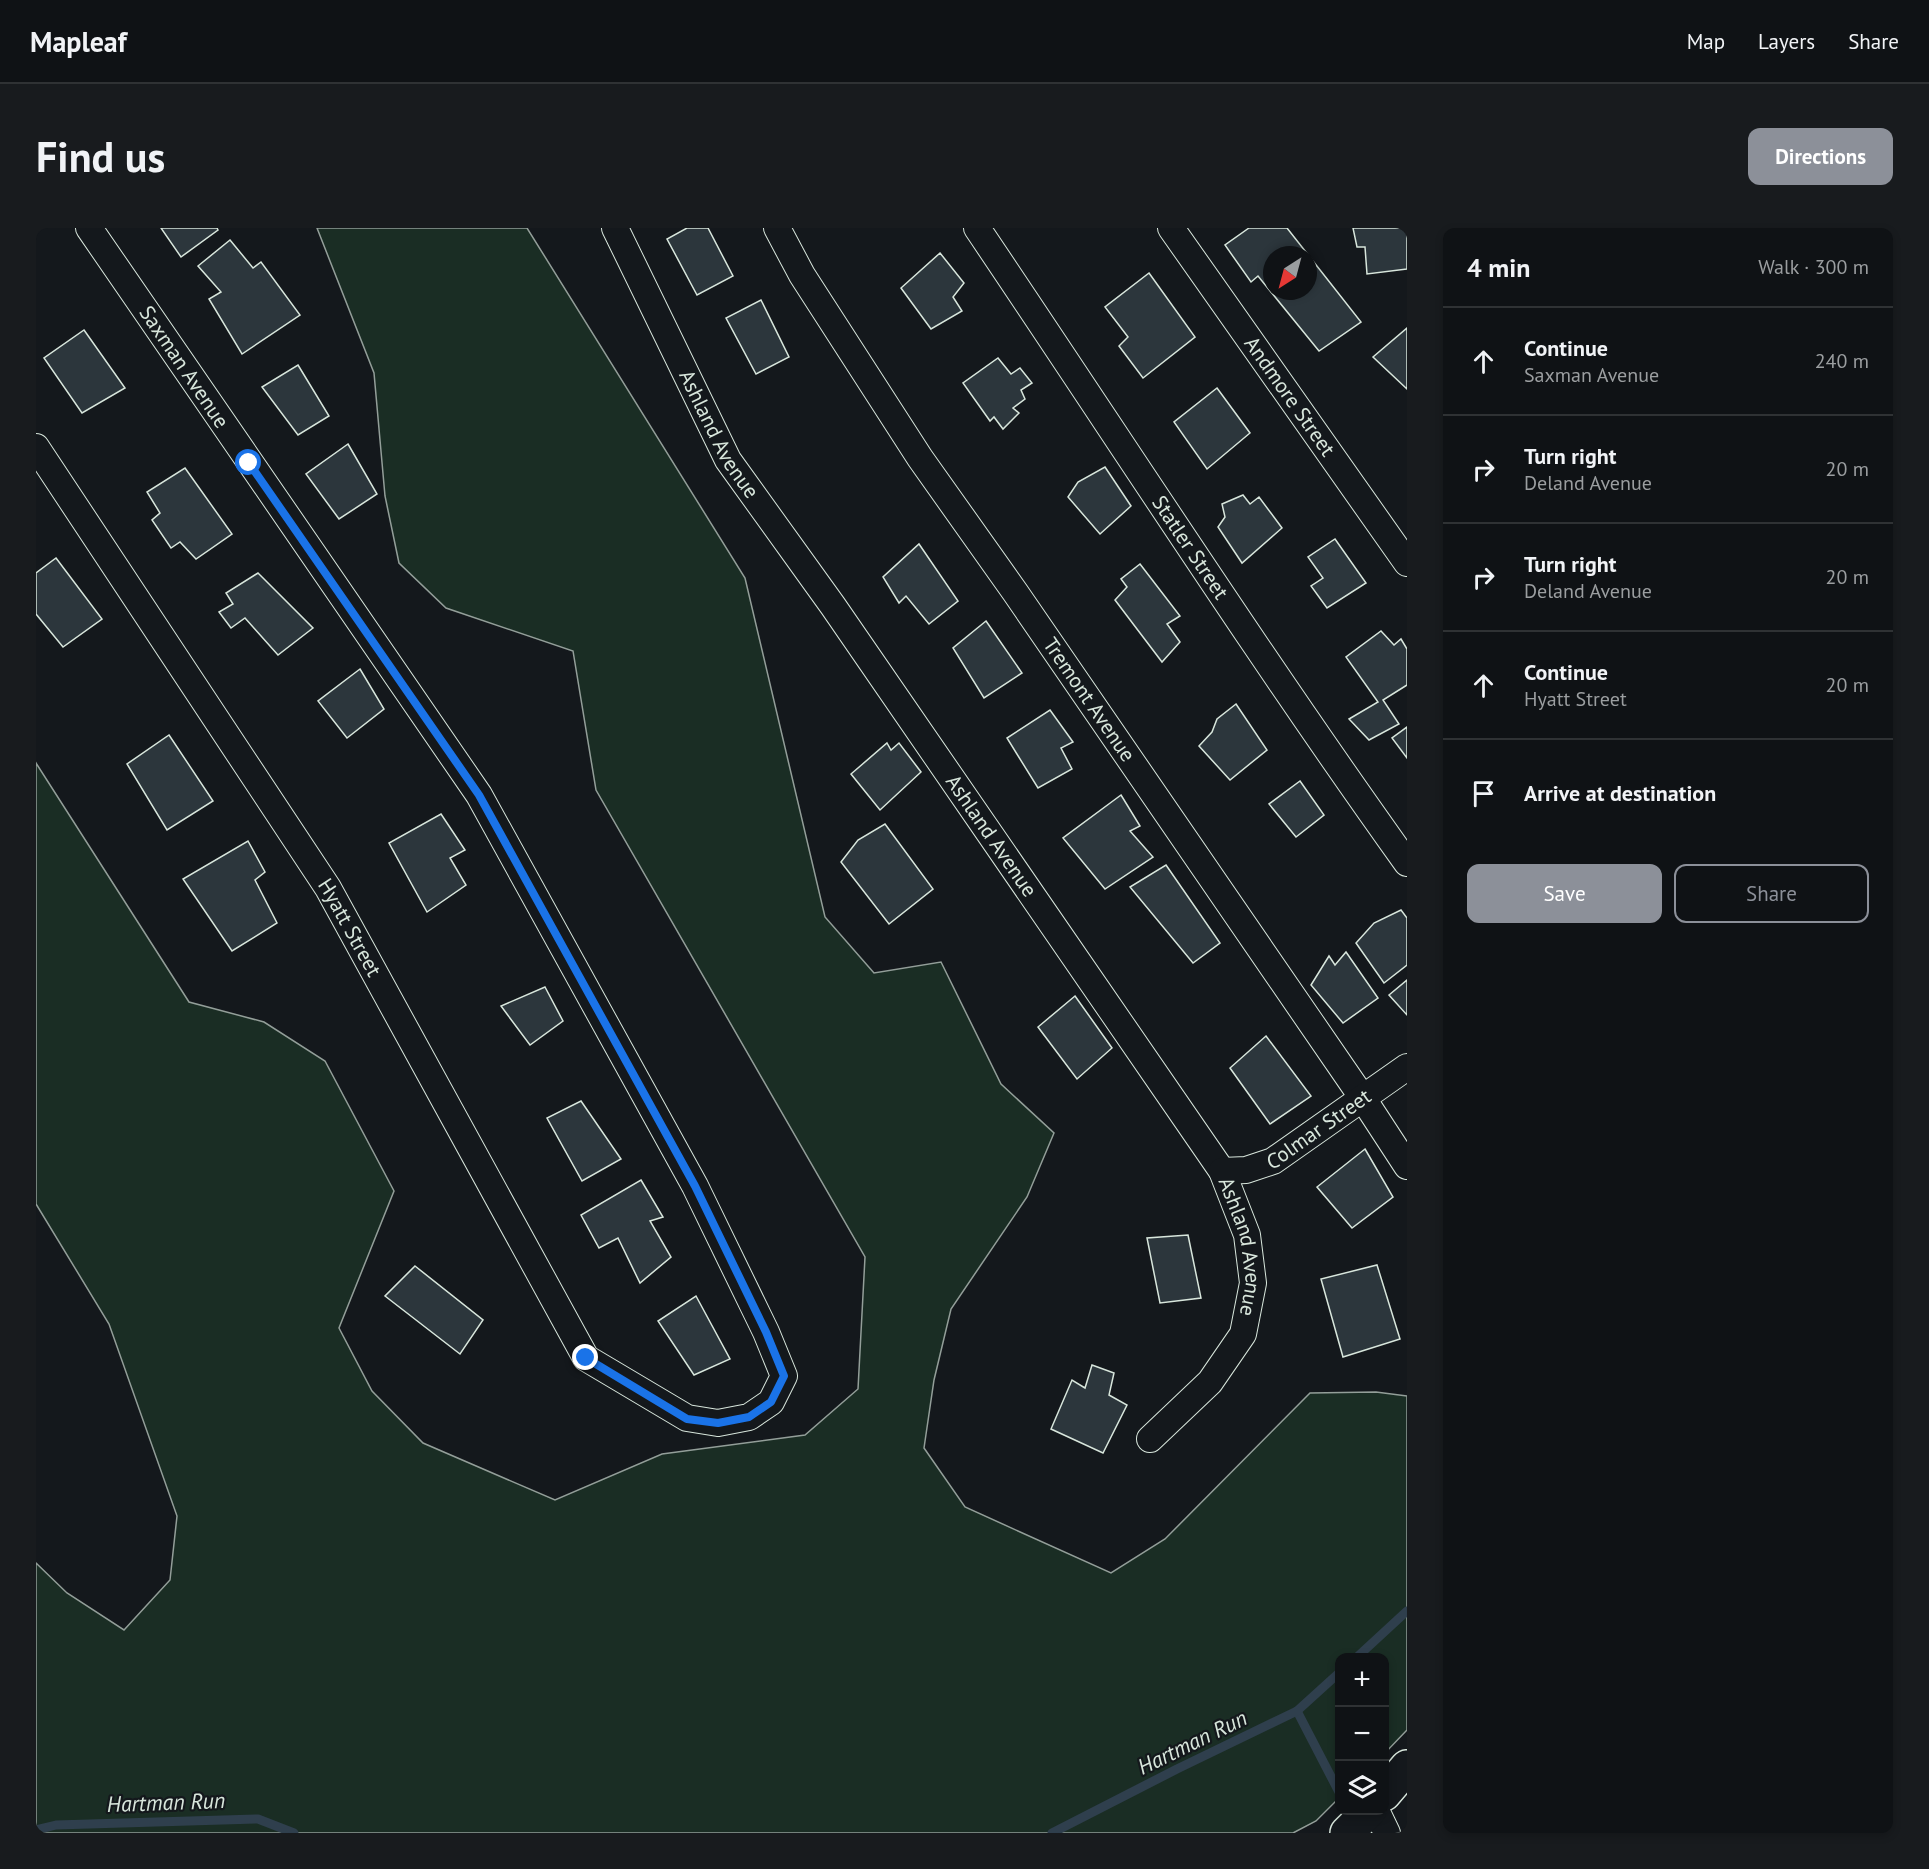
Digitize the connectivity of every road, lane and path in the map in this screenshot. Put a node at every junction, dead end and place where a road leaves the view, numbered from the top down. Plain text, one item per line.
1 (89, 228) edge
2 (615, 228) edge
3 (777, 228) edge
4 (977, 228) edge
5 (1171, 228) edge
6 (36, 447) edge
7 (1407, 563) edge
8 (1407, 863) edge
9 (1407, 1067) edge
10 (1362, 1097) junction
11 (1407, 1166) edge
12 (1222, 1171) junction
13 (784, 1376) joint
14 (1150, 1438) dead end
15 (1407, 1767) edge
16 (1389, 1788) edge
17 (1365, 1815) edge
18 (1379, 1815) edge
19 (1347, 1833) edge
20 (1388, 1833) edge

1 - 13 street, Saxman Avenue
2 - 12 street, Ashland Avenue
3 - 10 street, Tremont Avenue
4 - 8 street, Statler Street
5 - 7 street, Andmore Street
6 - 13 street, Hyatt Street
9 - 10 street, Colmar Street
10 - 11 street, Tremont Avenue
10 - 12 street, Colmar Street
12 - 14 street, Ashland Avenue
15 - 16 main road
17 - 19 main road
18 - 20 street

